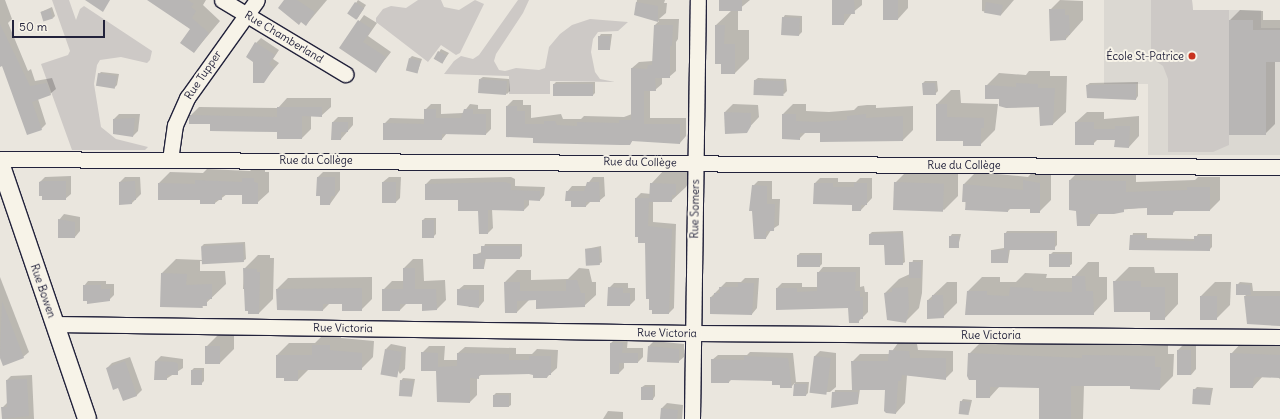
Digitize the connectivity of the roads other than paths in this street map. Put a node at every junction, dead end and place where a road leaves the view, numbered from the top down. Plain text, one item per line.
1 (222, 0) edge
2 (257, 0) edge
3 (698, 0) edge
4 (247, 14) junction
5 (345, 74) dead end
6 (0, 159) edge
7 (170, 160) junction
8 (0, 163) edge
9 (695, 164) junction
10 (1280, 167) edge
11 (54, 324) junction
12 (693, 333) junction
13 (1280, 337) edge
14 (87, 419) edge
15 (692, 419) edge

1 - 4 street, Rue Chamberland
2 - 4 street, Rue Tupper
3 - 9 street, Rue Somers
4 - 5 street, Rue Chamberland
4 - 7 street, Rue Tupper
6 - 7 street, Rue du Collège
7 - 9 street, Rue du Collège
8 - 11 street, Rue Bowen
9 - 10 street, Rue du Collège
9 - 12 street, Rue Somers
11 - 12 street, Rue Victoria
11 - 14 street, Rue Bowen
12 - 13 street, Rue Victoria
12 - 15 street, Rue Somers

